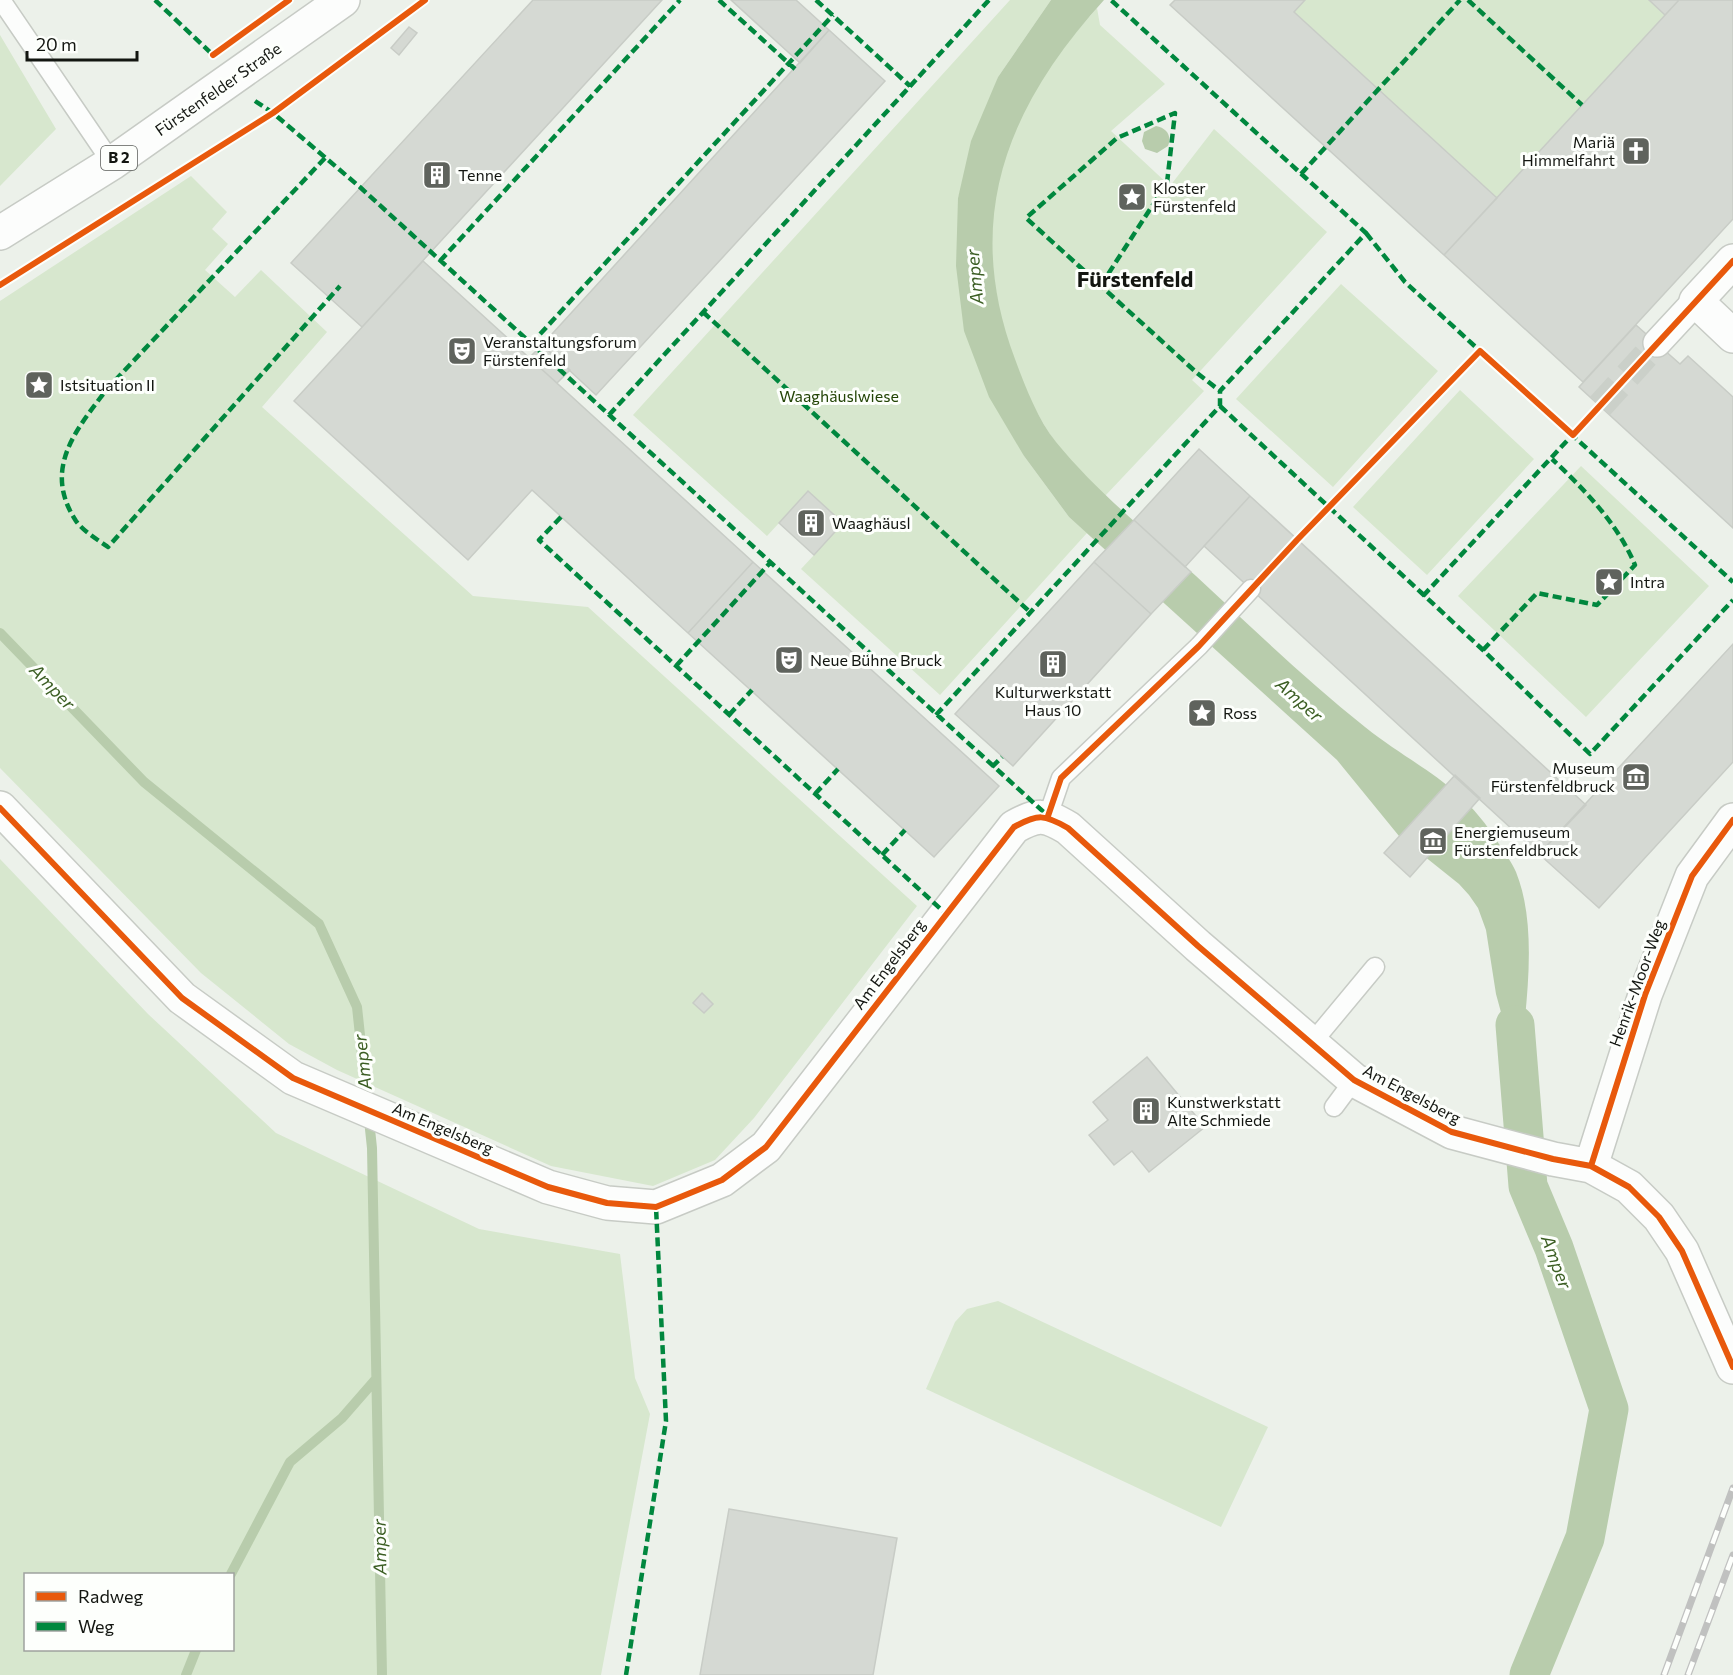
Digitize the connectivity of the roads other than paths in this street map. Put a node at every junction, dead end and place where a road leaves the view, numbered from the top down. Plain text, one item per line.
1 (1, 0) edge
2 (343, 0) edge
3 (112, 163) junction
4 (0, 233) edge
5 (1733, 261) edge
6 (1696, 301) junction
7 (1733, 336) edge
8 (1657, 344) tunnel mouth
9 (1251, 589) dead end
10 (0, 808) edge
11 (1048, 816) junction
12 (1733, 820) edge
13 (1375, 967) dead end
14 (1311, 1044) junction
15 (1354, 1080) junction
16 (1334, 1107) dead end
17 (1592, 1166) junction
18 (1733, 1367) edge

1 - 3 lane
2 - 3 street, Fürstenfelder Straße / B 2
3 - 4 street, Fürstenfelder Straße / B 2
5 - 6 street
6 - 7 street
6 - 8 street
9 - 11 lane
10 - 11 street, Am Engelsberg
11 - 14 street, Am Engelsberg
12 - 17 street, Henrik-Moor-Weg
13 - 14 lane
14 - 15 street, Am Engelsberg
15 - 16 lane
15 - 17 street, Am Engelsberg
17 - 18 street, Am Engelsberg

